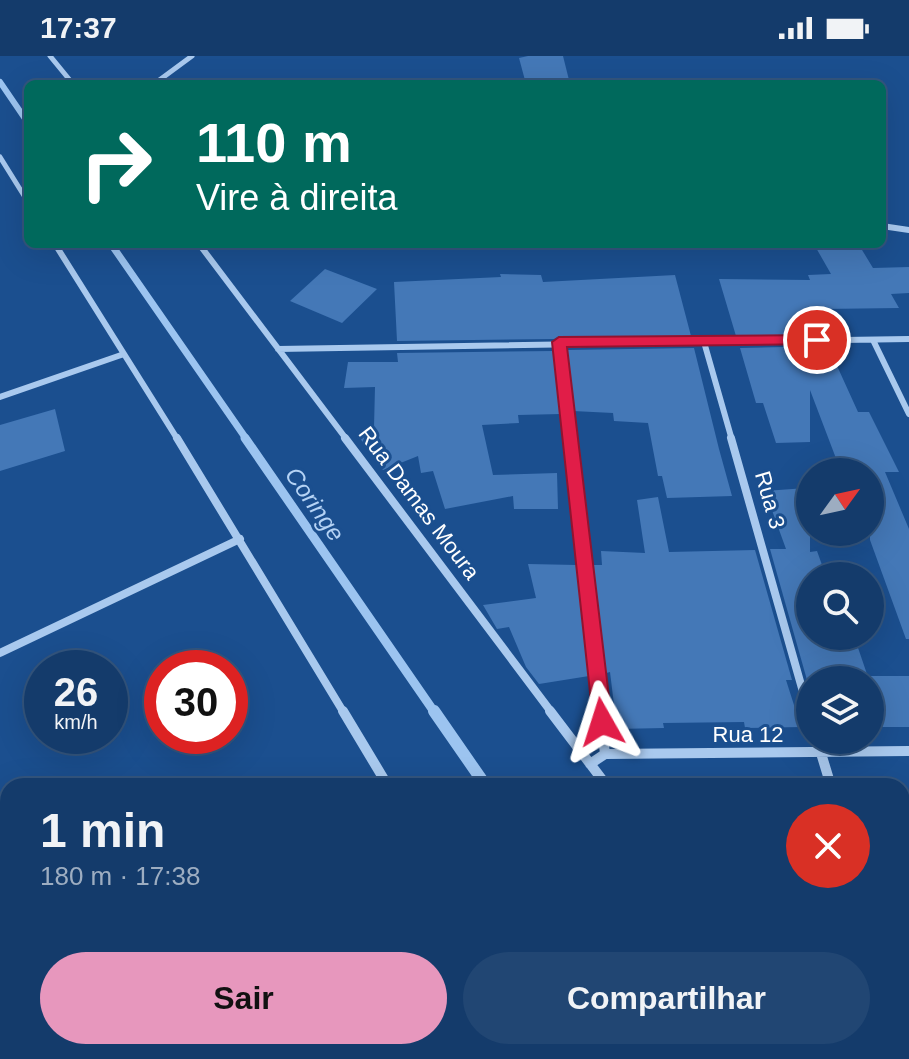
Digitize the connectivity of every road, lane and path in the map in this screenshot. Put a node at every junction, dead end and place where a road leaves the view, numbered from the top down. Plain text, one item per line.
1 (50, 56) edge
2 (192, 56) edge
3 (70, 80) edge
4 (159, 80) edge
5 (0, 157) edge
6 (24, 196) edge
7 (886, 227) edge
8 (909, 230) edge
9 (58, 248) edge
10 (202, 248) edge
11 (909, 339) edge
12 (873, 340) junction
13 (559, 342) junction
14 (704, 342) junction
15 (278, 349) junction
16 (124, 354) junction
17 (0, 397) edge
18 (909, 414) edge
19 (240, 539) junction
20 (0, 653) edge
21 (796, 667) edge
22 (909, 751) edge
23 (884, 752) edge
24 (605, 754) junction
25 (796, 754) edge
26 (821, 754) edge
27 (590, 764) junction
28 (383, 778) edge
29 (601, 778) edge
30 (828, 778) edge

1 - 3 street
2 - 4 street
5 - 6 street
7 - 8 street
9 - 16 street
10 - 15 street, Rua Damas Moura
11 - 12 street
12 - 14 street
12 - 18 street
13 - 14 street
13 - 15 street
13 - 24 street
14 - 21 street, Rua 3
15 - 27 street, Rua Damas Moura
16 - 17 street
16 - 19 street
19 - 20 street
19 - 28 street
22 - 23 street, Rua 12
24 - 25 street, Rua 12
24 - 27 street
26 - 30 street
27 - 29 street, Rua Damas Moura

